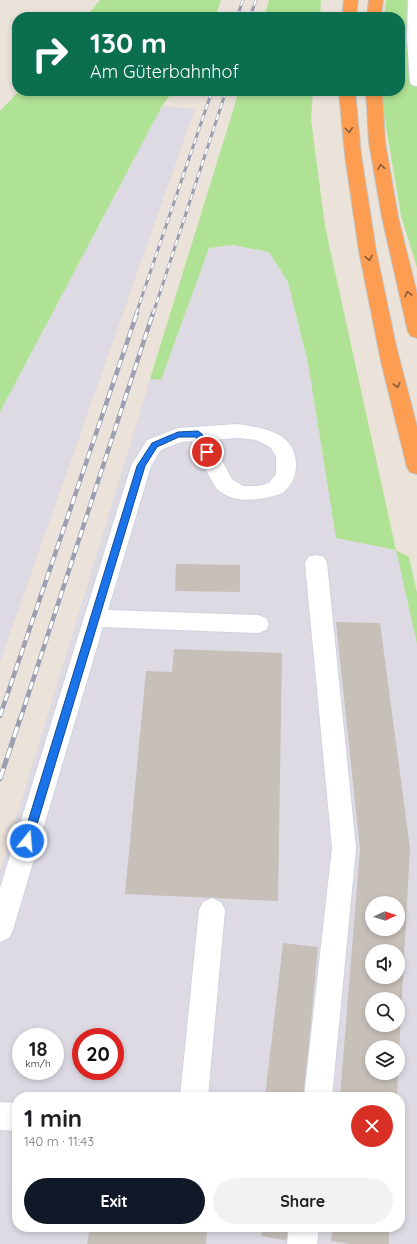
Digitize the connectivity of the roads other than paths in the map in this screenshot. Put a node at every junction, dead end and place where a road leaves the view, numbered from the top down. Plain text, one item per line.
1 (351, 0) edge
2 (376, 0) edge
3 (415, 0) edge
4 (350, 12) edge
5 (375, 12) edge
6 (417, 82) edge
7 (346, 96) edge
8 (374, 96) edge
9 (417, 332) edge
10 (198, 434) dead end
11 (417, 467) edge
12 (316, 563) dead end
13 (94, 618) junction
14 (258, 624) dead end
15 (212, 910) dead end
16 (0, 930) edge
17 (194, 1092) edge
18 (319, 1092) edge
19 (0, 1116) edge
20 (12, 1117) edge
21 (303, 1232) edge
22 (302, 1244) edge

1 - 4 highway
2 - 5 highway
3 - 6 lane
7 -> 11 highway
9 -> 8 highway
10 - 13 lane
12 - 18 lane
13 - 14 lane
13 - 16 lane
15 - 17 lane
19 - 20 lane
21 - 22 lane

